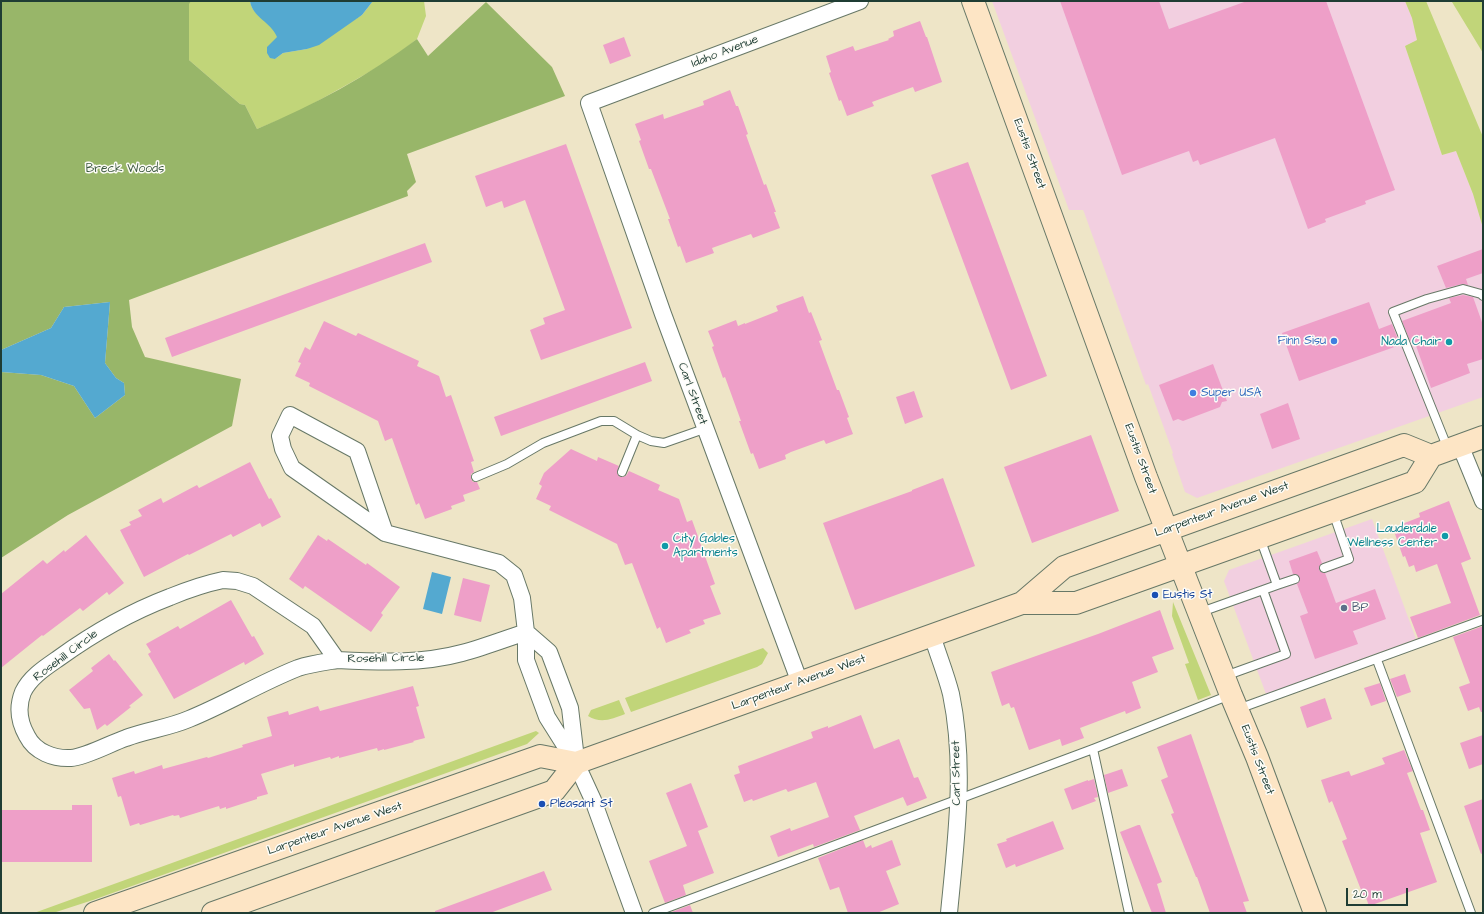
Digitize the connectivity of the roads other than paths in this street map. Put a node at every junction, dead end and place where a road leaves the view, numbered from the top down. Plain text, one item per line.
1 (860, 1) edge
2 (973, 1) edge
3 (589, 103) joint
4 (1483, 296) edge
5 (704, 429) junction
6 (637, 435) junction
7 (1483, 437) edge
8 (1446, 450) junction
9 (622, 472) dead end
10 (476, 477) dead end
11 (1483, 501) edge
12 (1332, 512) junction
13 (1167, 530) junction
14 (385, 533) junction
15 (1260, 537) junction
16 (1180, 566) junction
17 (1324, 568) dead end
18 (1295, 579) dead end
19 (1278, 585) junction
20 (1263, 590) junction
21 (1022, 603) junction
22 (1199, 613) junction
23 (1483, 620) edge
24 (526, 632) junction
25 (932, 635) junction
26 (337, 660) junction
27 (1377, 660) junction
28 (800, 682) junction
29 (1231, 694) junction
30 (1093, 749) junction
31 (576, 762) junction
32 (959, 799) junction
33 (94, 913) edge
34 (213, 913) edge
35 (634, 913) edge
36 (653, 913) edge
37 (949, 913) edge
38 (1129, 913) edge
39 (1314, 913) edge
40 (1471, 913) edge

1 - 3 street, Idaho Avenue
2 - 13 main road, Eustis Street
3 - 5 street, Carl Street
4 - 8 lane
5 - 6 lane
5 - 28 street, Carl Street
6 - 9 lane
6 - 10 lane
7 - 8 main road
8 - 11 street
8 - 12 main road, Larpenteur Avenue West
8 - 13 main road, Larpenteur Avenue West
12 - 15 main road, Larpenteur Avenue West
12 - 17 lane
13 - 16 main road, Eustis Street
13 - 21 main road, Larpenteur Avenue West
14 - 14 street
14 - 24 street
15 - 16 main road, Larpenteur Avenue West
15 - 19 lane
16 - 21 main road, Larpenteur Avenue West
16 - 22 main road, Eustis Street
18 - 19 lane
19 - 20 lane
20 - 22 lane
20 - 29 lane
21 - 25 main road, Larpenteur Avenue West
22 - 29 main road, Eustis Street
23 - 27 lane
24 - 26 street, Rosehill Circle
24 - 31 street
24 - 31 street
25 - 28 main road, Larpenteur Avenue West
25 - 32 street, Carl Street
26 - 26 street, Rosehill Circle
27 - 29 lane
27 - 40 lane
28 - 31 main road, Larpenteur Avenue West
29 - 30 lane
29 - 39 main road, Eustis Street
30 - 32 lane
30 - 38 lane
31 - 33 main road, Larpenteur Avenue West
31 - 34 main road
31 - 35 street
32 - 36 lane
32 - 37 street, Carl Street

